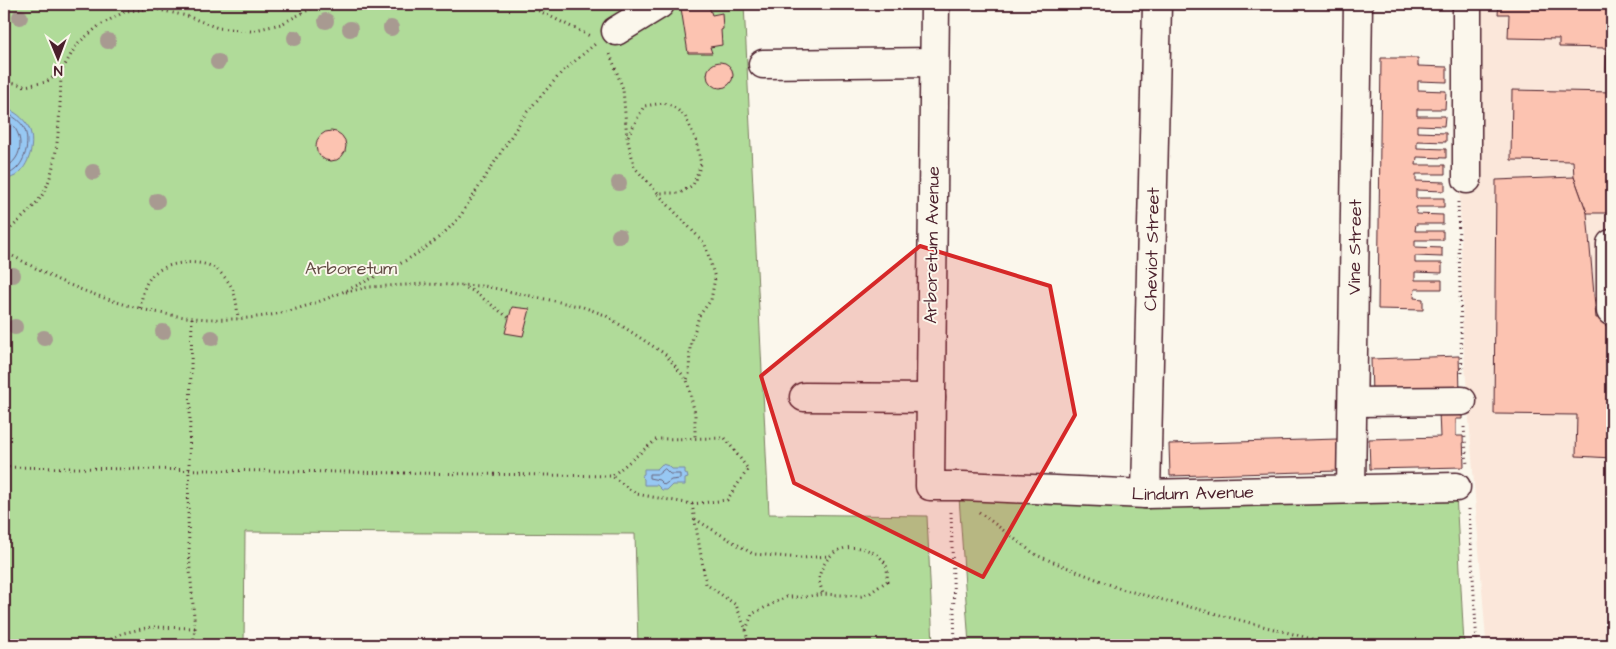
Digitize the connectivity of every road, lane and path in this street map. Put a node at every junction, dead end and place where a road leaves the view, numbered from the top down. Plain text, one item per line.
1 (320, 4) edge
2 (525, 4) edge
3 (660, 4) edge
4 (935, 4) edge
5 (1157, 4) edge
6 (1358, 4) edge
7 (1468, 4) edge
8 (608, 36) junction
9 (934, 62) junction
10 (763, 64) dead end
11 (61, 72) junction
12 (4, 80) edge
13 (626, 138) junction
14 (1467, 179) dead end
15 (658, 193) junction
16 (4, 236) edge
17 (1611, 244) dead end
18 (4, 252) edge
19 (459, 284) junction
20 (338, 294) junction
21 (140, 308) junction
22 (1609, 311) edge
23 (192, 318) junction
24 (509, 318) dead end
25 (238, 319) junction
26 (686, 380) junction
27 (804, 397) dead end
28 (931, 398) junction
29 (1462, 401) joint
30 (1353, 402) junction
31 (695, 438) junction
32 (4, 467) edge
33 (188, 470) junction
34 (612, 476) junction
35 (947, 486) junction
36 (1464, 487) junction
37 (1351, 489) junction
38 (1146, 494) junction
39 (692, 504) junction
40 (695, 519) junction
41 (829, 556) junction
42 (823, 594) junction
43 (196, 628) junction
44 (746, 630) junction
45 (92, 645) edge
46 (193, 645) edge
47 (748, 645) edge
48 (955, 645) edge
49 (1335, 645) edge
50 (1477, 645) edge

1 - 11 path
2 - 8 path
3 - 8 street
4 - 9 street, Arboretum Avenue
5 - 38 street, Cheviot Street
6 - 30 street, Vine Street
7 - 14 street
8 - 13 path
8 - 20 path
9 - 10 street
9 - 28 street, Arboretum Avenue
11 - 12 path
11 - 16 path
13 - 15 path
13 - 15 path
15 - 26 path
17 - 22 street
18 - 21 path
19 - 20 path
19 - 24 path
19 - 26 path
20 - 25 path
21 - 23 path
21 - 25 path
23 - 25 path
23 - 33 path
26 - 31 path
27 - 28 street
28 - 35 street, Arboretum Avenue
29 - 30 street
29 - 36 path
30 - 37 street, Vine Street
31 - 34 path
31 - 39 path
32 - 33 path
33 - 34 path
33 - 43 path
34 - 39 path
35 - 38 street, Lindum Avenue
35 - 48 path
35 - 49 path
36 - 37 street, Lindum Avenue
36 - 50 path
37 - 38 street, Lindum Avenue
39 - 40 path
40 - 41 path
40 - 44 path
41 - 42 path
41 - 42 path
42 - 44 path
43 - 45 path
43 - 46 path
44 - 47 path

